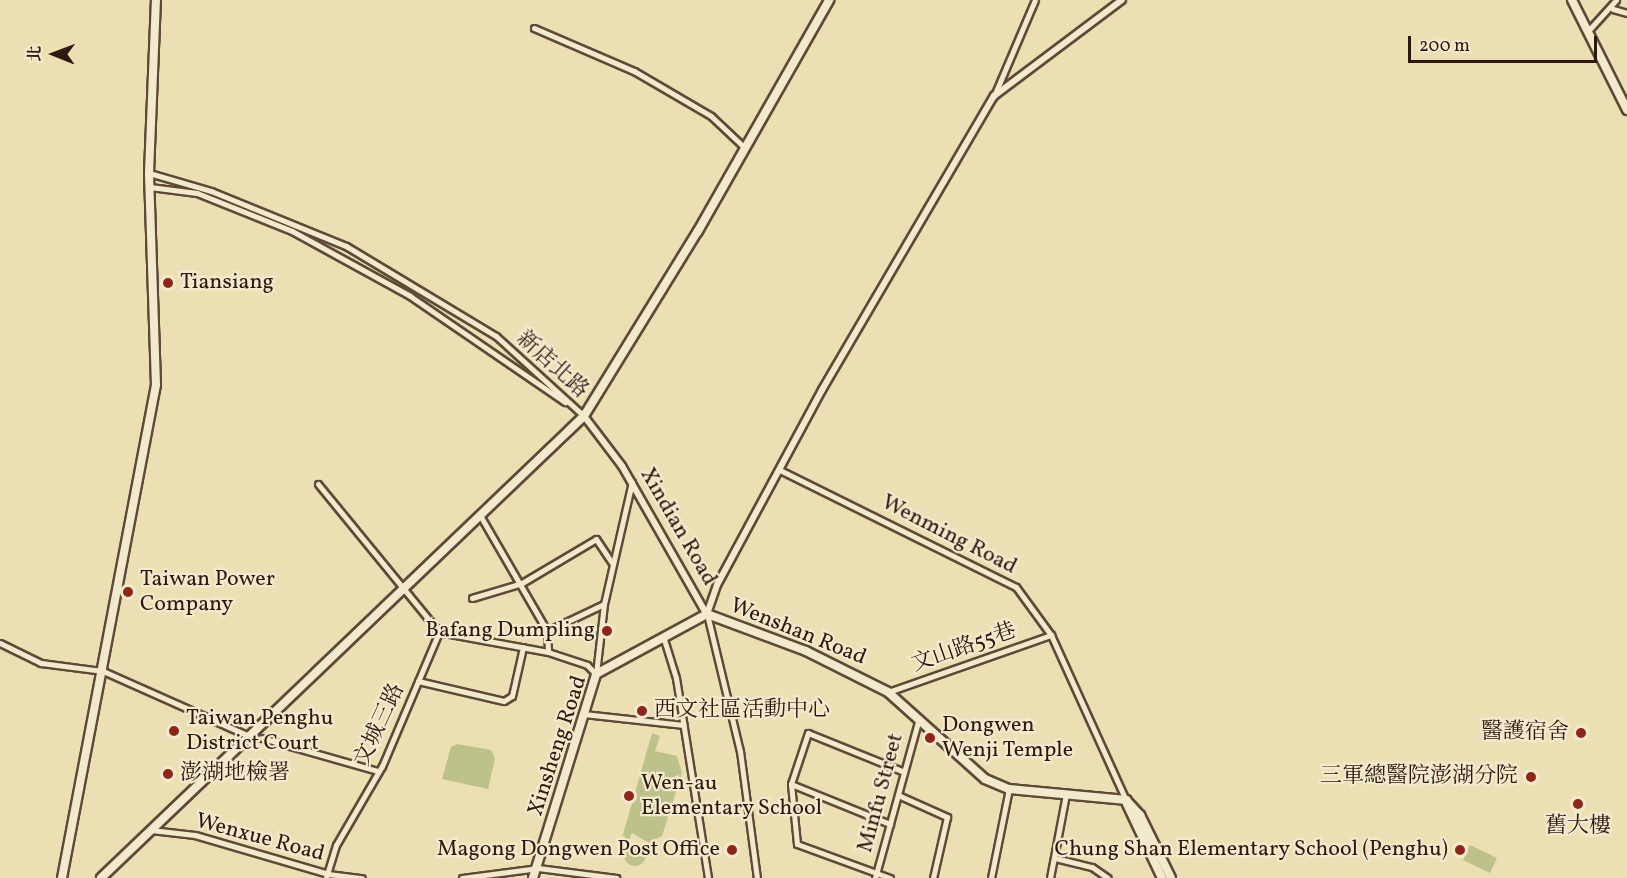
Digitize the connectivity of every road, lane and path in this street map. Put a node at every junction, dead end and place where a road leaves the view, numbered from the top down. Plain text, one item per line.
1 (156, 0) edge
2 (829, 0) edge
3 (1035, 0) edge
4 (1122, 0) edge
5 (1572, 0) edge
6 (1616, 0) edge
7 (1613, 9) junction
8 (1627, 13) edge
9 (534, 28) dead end
10 (1588, 31) junction
11 (994, 96) junction
12 (1627, 110) edge
13 (746, 148) junction
14 (149, 173) junction
15 (150, 187) junction
16 (584, 416) junction
17 (780, 470) junction
18 (632, 482) junction
19 (318, 484) dead end
20 (481, 517) junction
21 (612, 564) junction
22 (522, 583) junction
23 (404, 592) junction
24 (472, 598) dead end
25 (604, 604) junction
26 (707, 614) junction
27 (547, 631) junction
28 (439, 632) junction
29 (1051, 635) junction
30 (663, 636) junction
31 (0, 643) edge
32 (523, 647) junction
33 (548, 652) junction
34 (103, 671) junction
35 (596, 674) junction
36 (418, 681) junction
37 (888, 692) junction
38 (584, 714) junction
39 (919, 716) junction
40 (683, 724) junction
41 (249, 736) junction
42 (262, 738) dead end
43 (378, 771) junction
44 (902, 771) junction
45 (791, 784) junction
46 (1009, 789) junction
47 (1066, 794) junction
48 (898, 795) junction
49 (1126, 800) junction
50 (890, 825) junction
51 (149, 830) junction
52 (1055, 858) junction
53 (538, 868) junction
54 (63, 874) edge
55 (875, 875) edge
56 (327, 876) edge
57 (69, 878) edge
58 (101, 878) edge
59 (362, 878) edge
60 (462, 878) edge
61 (533, 878) edge
62 (616, 878) edge
63 (708, 878) edge
64 (757, 878) edge
65 (890, 878) edge
66 (933, 878) edge
67 (991, 878) edge
68 (1050, 878) edge
69 (1108, 878) edge
70 (1162, 878) edge
71 (1171, 878) edge

1 - 14 main road
2 - 13 main road
3 - 11 street
4 - 11 street
5 - 10 main road
6 - 7 street
7 - 8 street
7 - 10 street
9 - 13 street
10 - 12 main road
11 - 17 street
13 - 16 main road
14 - 15 main road
14 - 16 street, 新店北路
15 - 16 street, 新店北路
15 - 34 main road
16 - 18 street, Xindian Road
16 - 20 main road
17 - 26 street
17 - 29 street, Wenming Road
18 - 21 street
18 - 26 street, Xindian Road
19 - 23 street
20 - 22 street
20 - 23 main road
21 - 22 street
21 - 25 street
22 - 24 street
22 - 27 street
23 - 28 street
23 - 41 main road
25 - 27 street
25 - 35 street
26 - 30 main road, Xinsheng Road
26 - 37 main road, Wenshan Road
26 - 64 street, Xindian Road
27 - 33 street
28 - 32 street
28 - 36 street, 文城三路
29 - 37 street, 文山路55巷
29 - 49 street, Wenming Road
30 - 35 main road, Xinsheng Road
30 - 40 street
31 - 34 street
32 - 33 street
32 - 36 street
33 - 35 street
34 - 41 street
34 - 54 main road
35 - 38 main road, Xinsheng Road
36 - 43 street, 文城三路
37 - 39 main road, Wenshan Road
38 - 40 street
38 - 53 main road, Xinsheng Road
39 - 44 street, Minfu Street
39 - 46 main road, Wenshan Road
40 - 63 street
41 - 51 main road
42 - 43 street
43 - 56 street, 文城三路
44 - 45 street
44 - 48 street, Minfu Street
45 - 50 street
45 - 55 street
46 - 47 main road, Wenshan Road
46 - 67 street
47 - 49 main road, Wenshan Road
47 - 52 street
48 - 50 street, Minfu Street
48 - 66 street
49 - 70 main road
49 - 71 main road
50 - 55 street, Minfu Street
51 - 56 street, Wenxue Road
51 - 58 main road
52 - 68 street
52 - 69 street
53 - 60 street
53 - 61 main road, Xinsheng Road
53 - 62 street
54 - 57 main road
55 - 65 street
56 - 59 street, Wenxue Road

